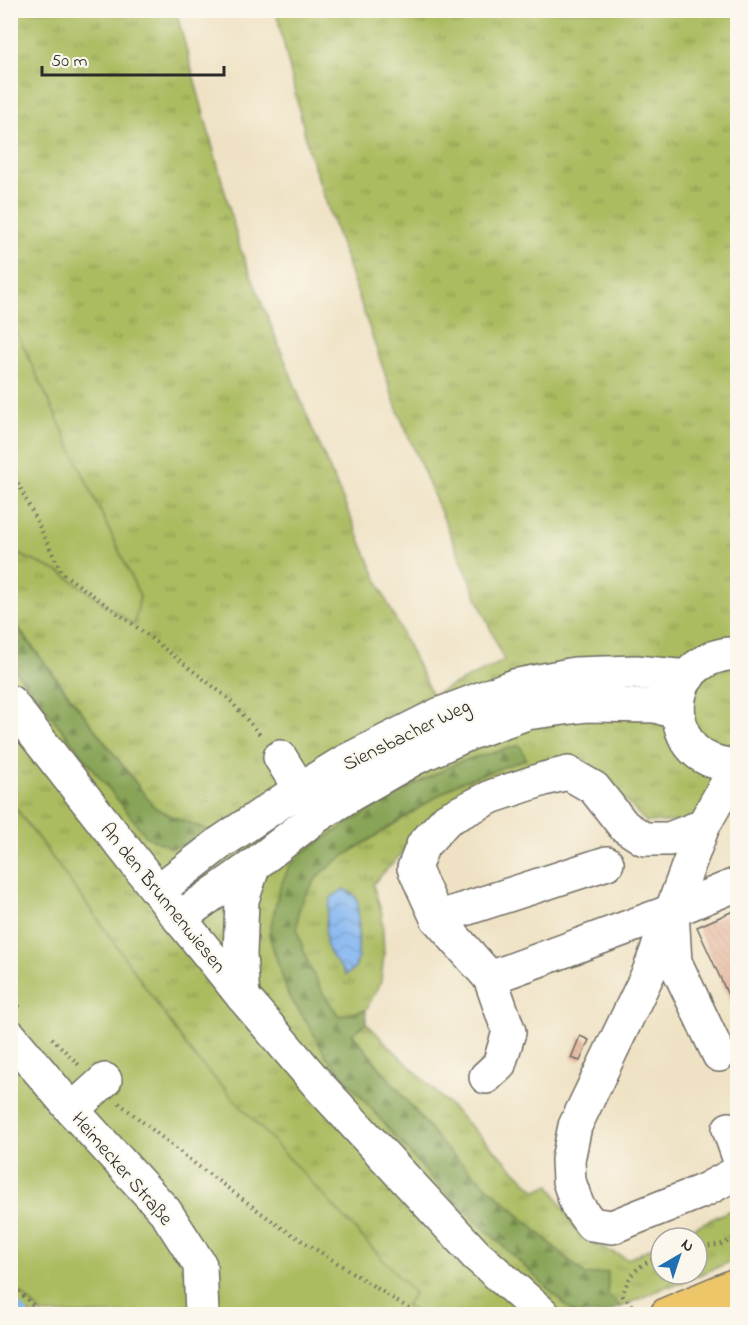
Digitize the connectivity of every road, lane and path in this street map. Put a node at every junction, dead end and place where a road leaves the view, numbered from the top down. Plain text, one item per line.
1 (10, 466) edge
2 (736, 651) edge
3 (688, 676) junction
4 (10, 702) edge
5 (678, 713) junction
6 (700, 755) junction
7 (280, 757) joint
8 (737, 766) edge
9 (300, 789) junction
10 (317, 816) junction
11 (703, 826) junction
12 (607, 863) dead end
13 (254, 865) junction
14 (738, 884) edge
15 (158, 891) junction
16 (672, 911) junction
17 (179, 918) junction
18 (437, 918) junction
19 (490, 978) junction
20 (243, 997) junction
21 (10, 998) edge
22 (18, 1025) edge
23 (48, 1035) dead end
24 (720, 1055) dead end
25 (486, 1077) dead end
26 (103, 1083) junction
27 (72, 1110) junction
28 (738, 1172) edge
29 (738, 1237) edge
30 (709, 1246) edge
31 (649, 1261) edge
32 (10, 1283) edge
33 (738, 1284) edge
34 (674, 1311) edge
35 (42, 1314) edge
36 (202, 1314) edge
37 (422, 1314) edge
38 (543, 1314) edge
39 (641, 1314) edge

1 - 7 path
2 - 3 street
3 - 5 street
3 - 9 street, Siensbacher Weg
4 - 15 street, An den Brunnenwiesen
5 - 6 street
5 - 10 street, Siensbacher Weg
6 - 8 street
6 - 11 street
7 - 9 street
8 - 11 street
9 - 10 street
9 - 15 street, Siensbacher Weg
10 - 13 street, Siensbacher Weg
11 - 16 street
11 - 18 street
12 - 18 street
13 - 17 street, Siensbacher Weg
13 - 20 street
14 - 16 street
15 - 17 street, An den Brunnenwiesen
16 - 19 street
16 - 24 street
16 - 28 street
17 - 20 street, An den Brunnenwiesen
18 - 19 street
19 - 25 street
20 - 38 street, An den Brunnenwiesen
21 - 22 path
22 - 27 street, Heimecker Straße
23 - 26 path
26 - 27 street
26 - 37 path
27 - 36 street, Heimecker Straße
29 - 30 path
31 - 39 path
32 - 35 path
33 - 34 highway

